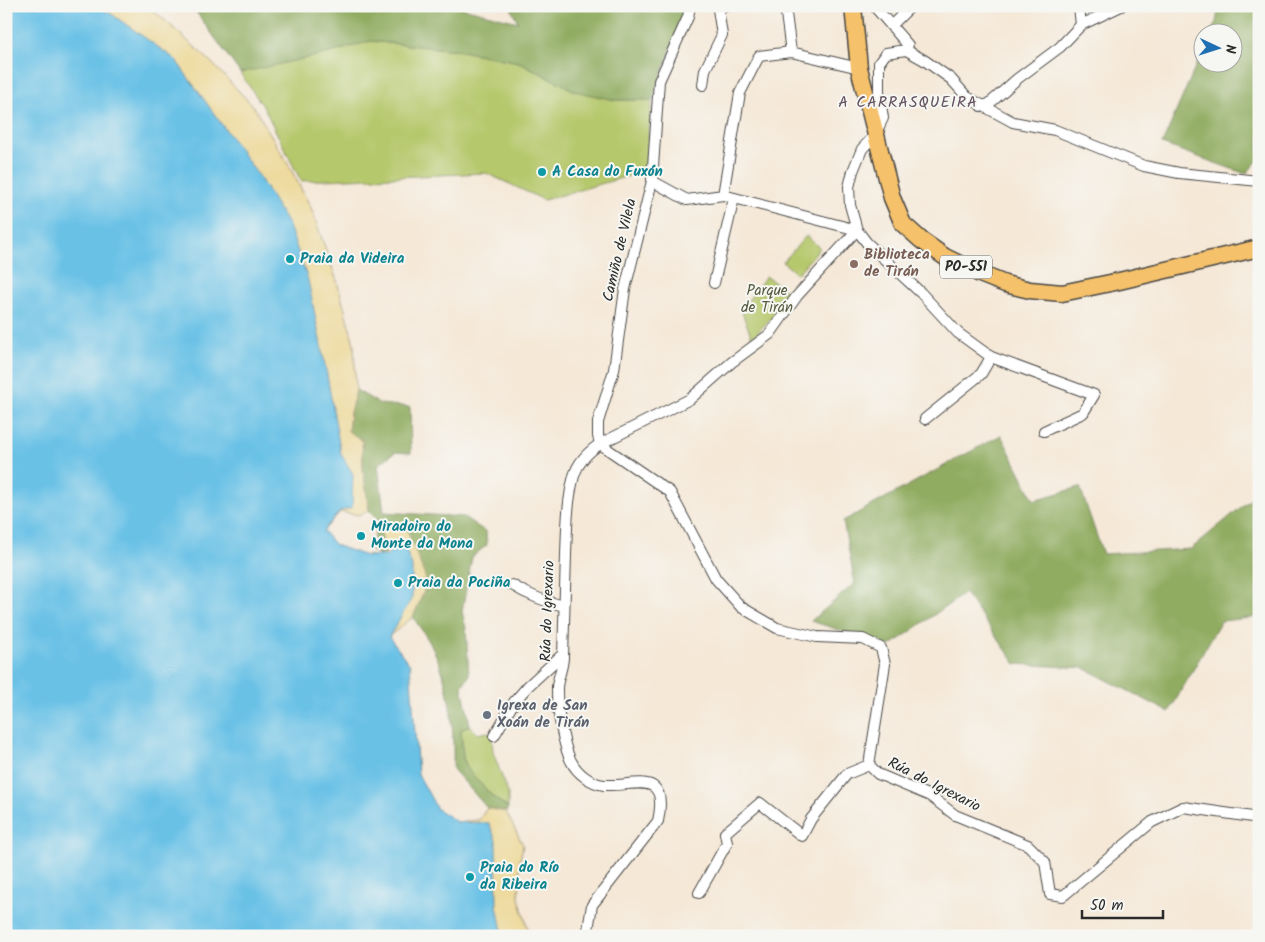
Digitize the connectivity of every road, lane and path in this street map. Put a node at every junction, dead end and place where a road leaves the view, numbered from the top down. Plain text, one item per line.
1 (690, 6) edge
2 (724, 6) edge
3 (785, 6) edge
4 (853, 6) edge
5 (874, 6) edge
6 (911, 6) edge
7 (1079, 6) edge
8 (1121, 6) edge
9 (1081, 25) junction
10 (891, 26) junction
11 (906, 50) junction
12 (791, 52) junction
13 (859, 68) junction
14 (703, 85) dead end
15 (981, 106) junction
16 (875, 135) junction
17 (652, 181) junction
18 (1259, 181) edge
19 (723, 195) junction
20 (734, 198) junction
21 (857, 230) junction
22 (1258, 245) edge
23 (714, 283) dead end
24 (991, 357) junction
25 (925, 419) dead end
26 (1044, 431) dead end
27 (600, 444) junction
28 (512, 585) dead end
29 (564, 606) junction
30 (563, 654) junction
31 (494, 736) dead end
32 (869, 765) junction
33 (1259, 818) edge
34 (699, 893) dead end
35 (587, 936) edge

1 - 17 street, Camiño de Vilela
2 - 14 street
3 - 12 street
4 - 13 main road, PO-551
5 - 10 street
6 - 10 street
7 - 9 street
8 - 9 street
9 - 15 street
10 - 11 street
11 - 15 street
11 - 16 street
12 - 13 street
12 - 19 street
13 - 16 main road, PO-551
15 - 18 street
16 - 21 street
16 - 22 main road, PO-551
17 - 19 street
17 - 27 street, Camiño de Vilela
19 - 20 street
20 - 21 street
20 - 23 street
21 - 24 street
21 - 27 street, Rúa do Igrexario
24 - 25 street
24 - 26 street
27 - 29 street, Rúa do Igrexario
27 - 32 street, Rúa do Igrexario
28 - 29 street
29 - 30 street, Rúa do Igrexario
30 - 31 street
30 - 35 street, Rúa do Igrexario
32 - 33 street, Rúa do Igrexario
32 - 34 street

